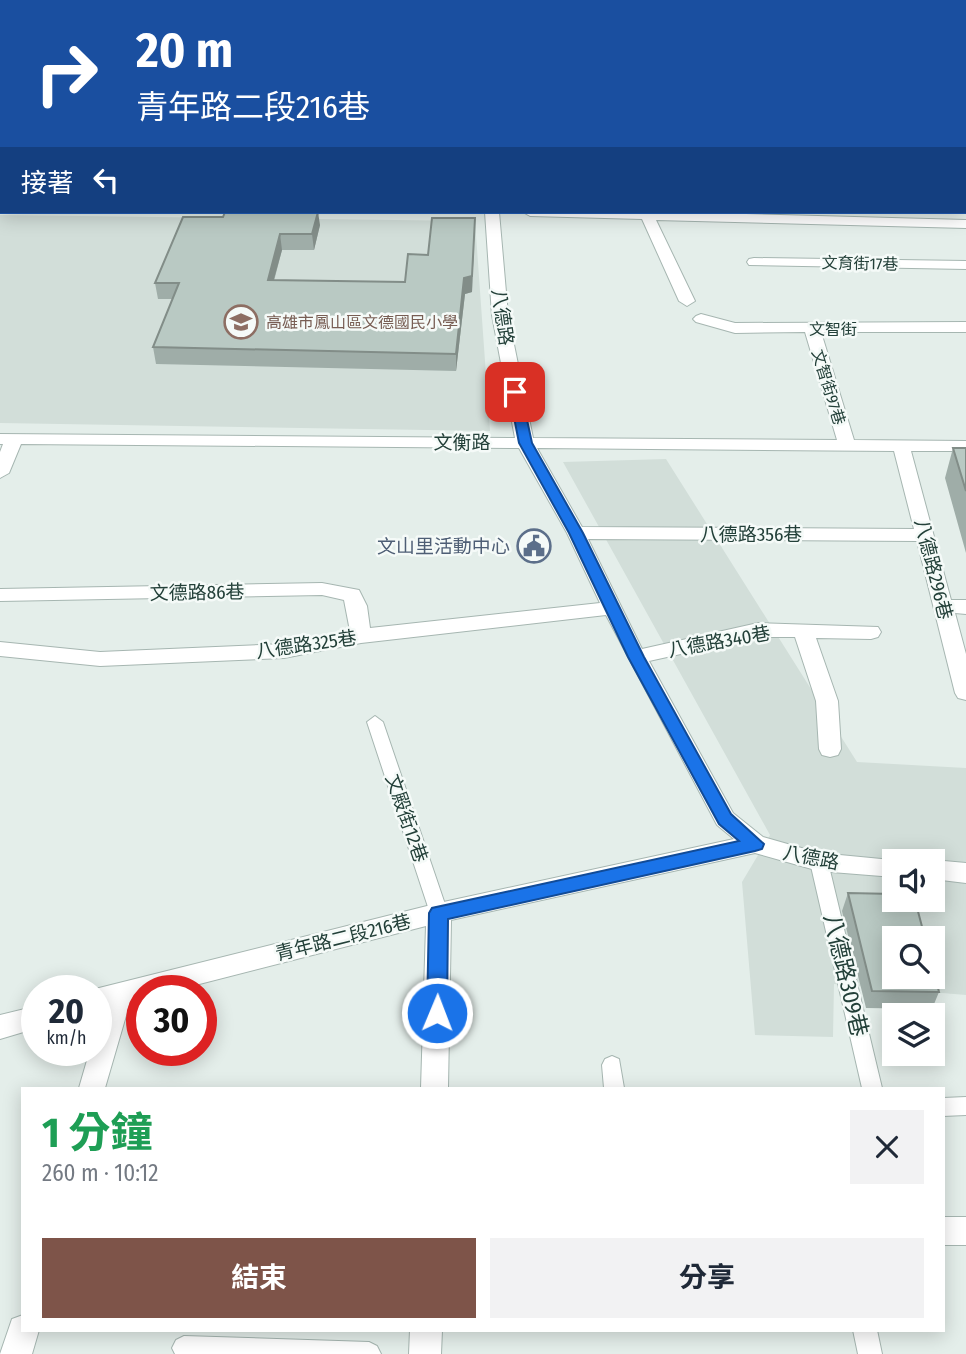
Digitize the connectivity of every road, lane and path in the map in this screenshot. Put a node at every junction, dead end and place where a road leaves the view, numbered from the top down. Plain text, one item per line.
1 (492, 214) edge
2 (646, 214) edge
3 (694, 214) edge
4 (791, 216) edge
5 (966, 224) edge
6 (754, 262) dead end
7 (966, 265) edge
8 (687, 300) dead end
9 (701, 319) dead end
10 (966, 327) edge
11 (812, 329) junction
12 (7, 439) edge
13 (525, 443) junction
14 (847, 445) junction
15 (901, 445) junction
16 (966, 446) edge
17 (0, 473) edge
18 (576, 533) junction
19 (926, 535) junction
20 (0, 595) edge
21 (943, 606) junction
22 (966, 607) edge
23 (611, 608) junction
24 (803, 630) junction
25 (871, 632) dead end
26 (360, 636) junction
27 (0, 649) edge
28 (636, 657) junction
29 (966, 693) edge
30 (375, 722) dead end
31 (830, 749) dead end
32 (755, 844) junction
33 (819, 862) junction
34 (882, 867) edge
35 (945, 871) edge
36 (966, 873) edge
37 (439, 913) junction
38 (112, 995) edge
39 (21, 1021) edge
40 (0, 1027) edge
41 (612, 1065) dead end
42 (96, 1066) edge
43 (92, 1087) edge
44 (435, 1087) edge
45 (614, 1087) edge
46 (872, 1087) edge
47 (966, 1106) edge
48 (945, 1107) edge
49 (945, 1231) edge
50 (966, 1231) edge
51 (22, 1332) edge
52 (426, 1332) edge
53 (865, 1332) edge
54 (184, 1348) dead end
55 (16, 1354) edge
56 (369, 1354) edge
57 (425, 1354) edge
58 (870, 1354) edge

1 - 13 street, 八德路
2 - 8 street
3 - 4 street
4 - 5 street
6 - 7 street, 文育街17巷
9 - 11 street, 文智街
10 - 11 street, 文智街
11 - 14 street, 文智街97巷
12 - 13 street, 文衡路
12 - 17 street
13 - 14 street, 文衡路
13 - 18 street, 八德路
14 - 15 street, 文衡路
15 - 16 street, 文衡路
15 - 19 street, 八德路296巷
18 - 19 street, 八德路356巷
18 - 23 street, 八德路
19 - 21 street, 八德路296巷
20 - 26 street, 文德路86巷
21 - 22 street
21 - 29 street, 八德路296巷
23 - 26 street, 八德路325巷
23 - 28 street, 八德路
24 - 25 street, 八德路340巷
24 - 28 street, 八德路340巷
24 - 31 street
26 - 27 street, 八德路325巷
28 - 32 street, 八德路
30 - 37 lane, 文殿街12巷
32 - 33 street, 八德路
32 - 37 street, 青年路二段216巷
33 - 34 street, 八德路
33 - 46 lane, 八德路309巷
35 - 36 street
37 - 38 street, 青年路二段216巷
37 - 44 street
39 - 40 street
41 - 45 lane
42 - 43 street
47 - 48 lane
49 - 50 street
51 - 55 street
52 - 57 street
53 - 58 lane
54 - 56 lane

